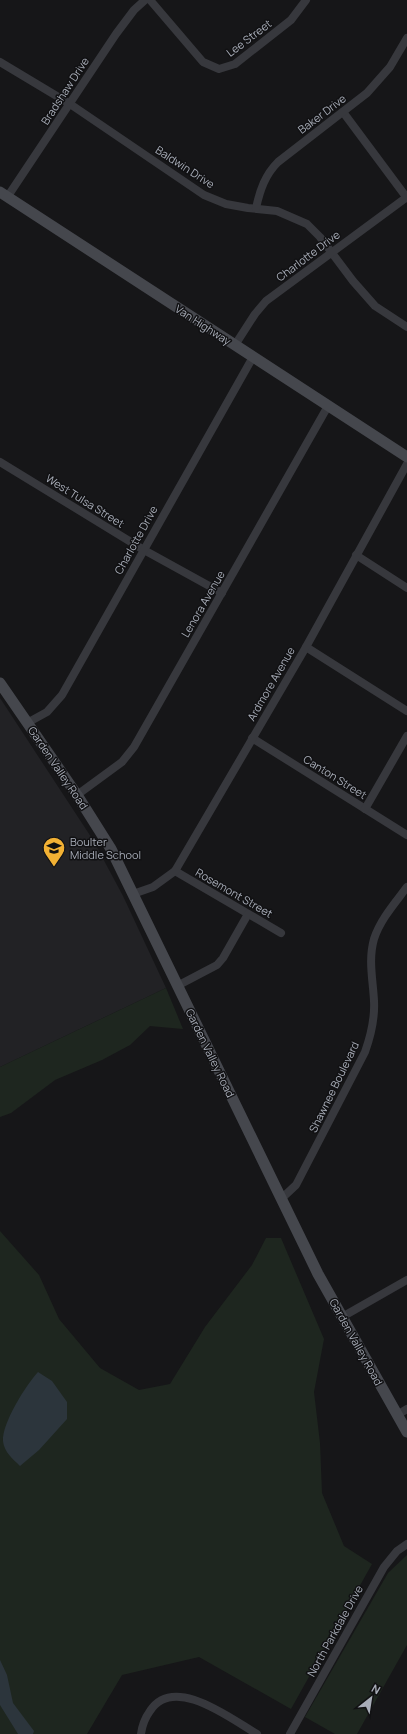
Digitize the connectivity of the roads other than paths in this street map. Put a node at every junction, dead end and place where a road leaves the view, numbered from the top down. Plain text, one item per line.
1 (145, 0) edge
2 (150, 0) edge
3 (306, 0) edge
4 (407, 38) edge
5 (0, 62) edge
6 (70, 104) junction
7 (343, 112) junction
8 (4, 194) edge
9 (407, 197) edge
10 (256, 208) junction
11 (331, 252) junction
12 (407, 327) edge
13 (235, 346) junction
14 (253, 357) junction
15 (328, 406) junction
16 (407, 457) edge
17 (0, 462) edge
18 (407, 464) edge
19 (144, 550) junction
20 (356, 555) junction
21 (407, 588) edge
22 (222, 593) junction
23 (306, 647) junction
24 (0, 683) edge
25 (407, 711) edge
26 (27, 723) junction
27 (407, 736) edge
28 (252, 738) junction
29 (77, 795) junction
30 (365, 809) junction
31 (407, 835) edge
32 (175, 871) junction
33 (407, 888) edge
34 (133, 894) junction
35 (248, 914) junction
36 (281, 933) dead end
37 (177, 986) junction
38 (281, 1199) junction
39 (407, 1280) edge
40 (342, 1317) junction
41 (402, 1412) edge
42 (407, 1432) edge
43 (407, 1544) edge
44 (141, 1734) edge
45 (257, 1734) edge
46 (290, 1734) edge

1 - 6 street, Bradshaw Drive
2 - 3 street, Lee Street
4 - 7 street, Baker Drive
5 - 6 street, Baldwin Drive
6 - 8 street, Bradshaw Drive
6 - 10 street, Baldwin Drive
7 - 9 street
7 - 10 street, Baker Drive
8 - 13 street, Van Highway
9 - 11 street, Charlotte Drive
10 - 11 street, Baldwin Drive
11 - 12 street, Baldwin Drive
11 - 13 street, Charlotte Drive
13 - 14 street, Van Highway
14 - 15 street, Van Highway
14 - 19 street, Charlotte Drive
15 - 16 street, Van Highway
15 - 22 street, Lenora Avenue
17 - 19 street, West Tulsa Street
18 - 20 street, Ardmore Avenue
19 - 22 street, West Tulsa Street
19 - 26 street, Charlotte Drive
20 - 21 street
20 - 23 street, Ardmore Avenue
22 - 29 street, Lenora Avenue
23 - 25 street
23 - 28 street, Ardmore Avenue
24 - 26 street, Garden Valley Road
26 - 29 street, Garden Valley Road
27 - 30 street
28 - 30 street, Canton Street
28 - 32 street, Ardmore Avenue
29 - 34 street, Garden Valley Road
30 - 31 street, Canton Street
32 - 34 street, Ardmore Avenue
32 - 35 street, Rosemont Street
33 - 38 street, Shawnee Boulevard
34 - 37 street, Garden Valley Road
35 - 36 street, Rosemont Street
35 - 37 street
37 - 38 street, Garden Valley Road
38 - 40 street, Garden Valley Road
39 - 40 street
40 - 41 street, Garden Valley Road
41 - 42 street, Garden Valley Road
43 - 46 street, North Parkdale Drive
44 - 45 street

